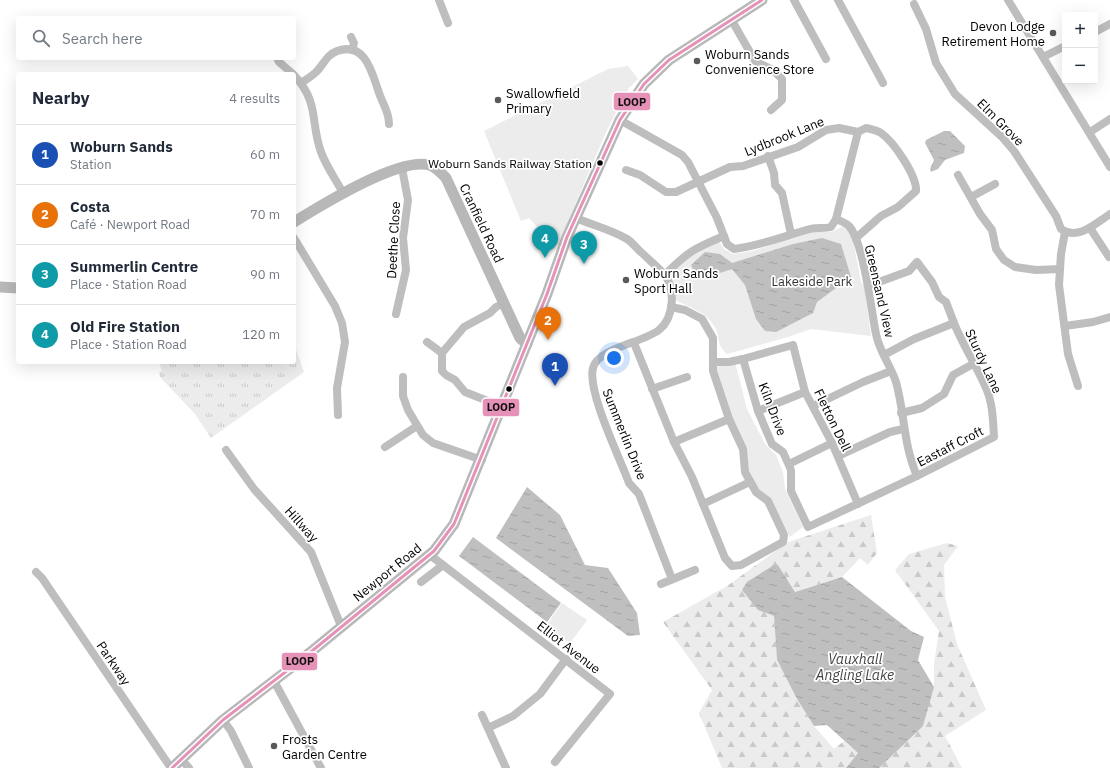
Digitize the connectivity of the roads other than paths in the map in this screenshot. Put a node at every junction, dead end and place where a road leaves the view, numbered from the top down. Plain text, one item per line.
1 (439, 0) edge
2 (794, 0) edge
3 (838, 0) edge
4 (1008, 0) edge
5 (755, 2) edge
6 (918, 7) dead end
7 (731, 19) junction
8 (448, 23) dead end
9 (1110, 24) edge
10 (1098, 30) edge
11 (351, 37) dead end
12 (1062, 48) edge
13 (352, 50) junction
14 (1043, 57) junction
15 (826, 59) dead end
16 (278, 60) edge
17 (290, 72) edge
18 (296, 78) edge
19 (301, 83) junction
20 (882, 83) dead end
21 (771, 110) dead end
22 (1110, 119) edge
23 (620, 120) junction
24 (389, 124) dead end
25 (858, 132) junction
26 (1090, 132) junction
27 (768, 156) junction
28 (1110, 167) edge
29 (402, 168) junction
30 (626, 170) dead end
31 (958, 175) dead end
32 (699, 182) junction
33 (995, 184) dead end
34 (342, 193) junction
35 (971, 197) junction
36 (1110, 214) edge
37 (576, 218) junction
38 (836, 219) junction
39 (296, 221) edge
40 (1090, 228) junction
41 (1065, 232) junction
42 (791, 234) junction
43 (724, 236) junction
44 (856, 238) junction
45 (296, 241) edge
46 (1104, 254) dead end
47 (1060, 269) junction
48 (665, 275) junction
49 (868, 286) junction
50 (0, 287) edge
51 (16, 288) edge
52 (504, 303) junction
53 (671, 307) junction
54 (396, 314) dead end
55 (1110, 317) edge
56 (954, 323) junction
57 (1065, 326) junction
58 (426, 342) dead end
59 (634, 343) junction
60 (527, 344) junction
61 (442, 353) junction
62 (884, 355) junction
63 (743, 359) junction
64 (713, 362) junction
65 (973, 364) junction
66 (892, 371) junction
67 (403, 377) dead end
68 (687, 377) dead end
69 (1078, 386) dead end
70 (652, 389) junction
71 (805, 392) junction
72 (813, 406) junction
73 (503, 407) junction
74 (758, 411) junction
75 (901, 413) junction
76 (338, 415) dead end
77 (730, 419) junction
78 (417, 426) junction
79 (903, 429) junction
80 (994, 437) joint
81 (674, 442) junction
82 (832, 443) junction
83 (385, 447) dead end
84 (226, 450) dead end
85 (838, 456) junction
86 (482, 460) junction
87 (788, 464) junction
88 (917, 476) junction
89 (750, 482) junction
90 (703, 504) junction
91 (858, 504) junction
92 (430, 555) junction
93 (443, 565) junction
94 (695, 570) dead end
95 (36, 572) dead end
96 (672, 579) junction
97 (421, 582) dead end
98 (661, 584) dead end
99 (341, 626) junction
100 (566, 659) junction
101 (274, 681) junction
102 (482, 715) dead end
103 (223, 720) junction
104 (488, 728) junction
105 (181, 759) junction
106 (555, 762) dead end
107 (172, 768) edge
108 (189, 768) edge
109 (249, 768) edge
110 (321, 768) edge
111 (506, 768) edge

1 - 8 street
2 - 15 street
3 - 20 street
4 - 14 street
5 - 7 street, Newport Road
6 - 41 street, Elm Grove
7 - 21 street
7 - 23 street, Newport Road
9 - 10 street
11 - 13 street
12 - 14 street
13 - 19 street
13 - 24 street
14 - 26 street
16 - 17 street
18 - 19 street
19 - 34 street
22 - 26 street
23 - 32 street
23 - 37 street, Newport Road
25 - 27 street, Lydbrook Lane
25 - 38 street
25 - 44 street, Lydbrook Lane
26 - 28 street
27 - 32 street, Lydbrook Lane
27 - 42 street
29 - 34 street, Cranfield Road
29 - 52 street, Cranfield Road
29 - 54 street, Deethe Close
30 - 32 street, Lydbrook Lane
31 - 35 street
32 - 43 street
33 - 35 street
34 - 39 street, Cranfield Road
35 - 47 street
36 - 40 street
37 - 48 street, Summerlin Drive
37 - 60 street, Newport Road
38 - 42 street
38 - 44 street, Greensand View
40 - 41 street
40 - 46 street
41 - 47 street
42 - 43 street
43 - 48 street
44 - 49 street, Greensand View
45 - 76 street
47 - 57 street
48 - 53 street, Summerlin Drive
49 - 56 street
49 - 62 street, Greensand View
50 - 51 street
52 - 60 street, Cranfield Road
52 - 61 street
53 - 59 street, Summerlin Drive
53 - 64 street
55 - 57 street
56 - 62 street, Sturdy Lane
56 - 65 street, Sturdy Lane
57 - 69 street
58 - 61 street
59 - 70 street
59 - 96 street, Summerlin Drive
60 - 73 street, Newport Road
61 - 73 street
62 - 66 street, Greensand View
63 - 64 street
63 - 71 street, Fletton Dell
63 - 74 street, Kiln Drive
64 - 77 street
65 - 75 street
65 - 80 street, Sturdy Lane
66 - 72 street
66 - 75 street, Greensand View
67 - 78 street
68 - 70 street
70 - 81 street
71 - 72 street, Fletton Dell
71 - 74 street
72 - 82 street, Fletton Dell
73 - 86 street, Newport Road
74 - 87 street, Kiln Drive
75 - 79 street, Greensand View
77 - 81 street
77 - 89 street
78 - 83 street
78 - 86 street
79 - 85 street
79 - 88 street, Greensand View
80 - 88 street, Eastaff Croft
81 - 90 street
82 - 85 street, Fletton Dell
82 - 87 street
84 - 99 street, Hillway
85 - 91 street, Fletton Dell
86 - 92 street, Newport Road
87 - 91 street, Kiln Drive
88 - 91 street
89 - 90 street
89 - 90 street
92 - 93 street, Elliot Avenue
92 - 99 street, Newport Road
93 - 97 street
93 - 100 street, Elliot Avenue
94 - 96 street
95 - 107 street, Parkway
96 - 98 street
99 - 101 street, Newport Road
100 - 104 street
100 - 106 street, Elliot Avenue
101 - 103 street, Newport Road
101 - 110 street
102 - 104 street
103 - 105 street, Newport Road
103 - 109 street
104 - 111 street
105 - 107 street, Newport Road
105 - 108 street

